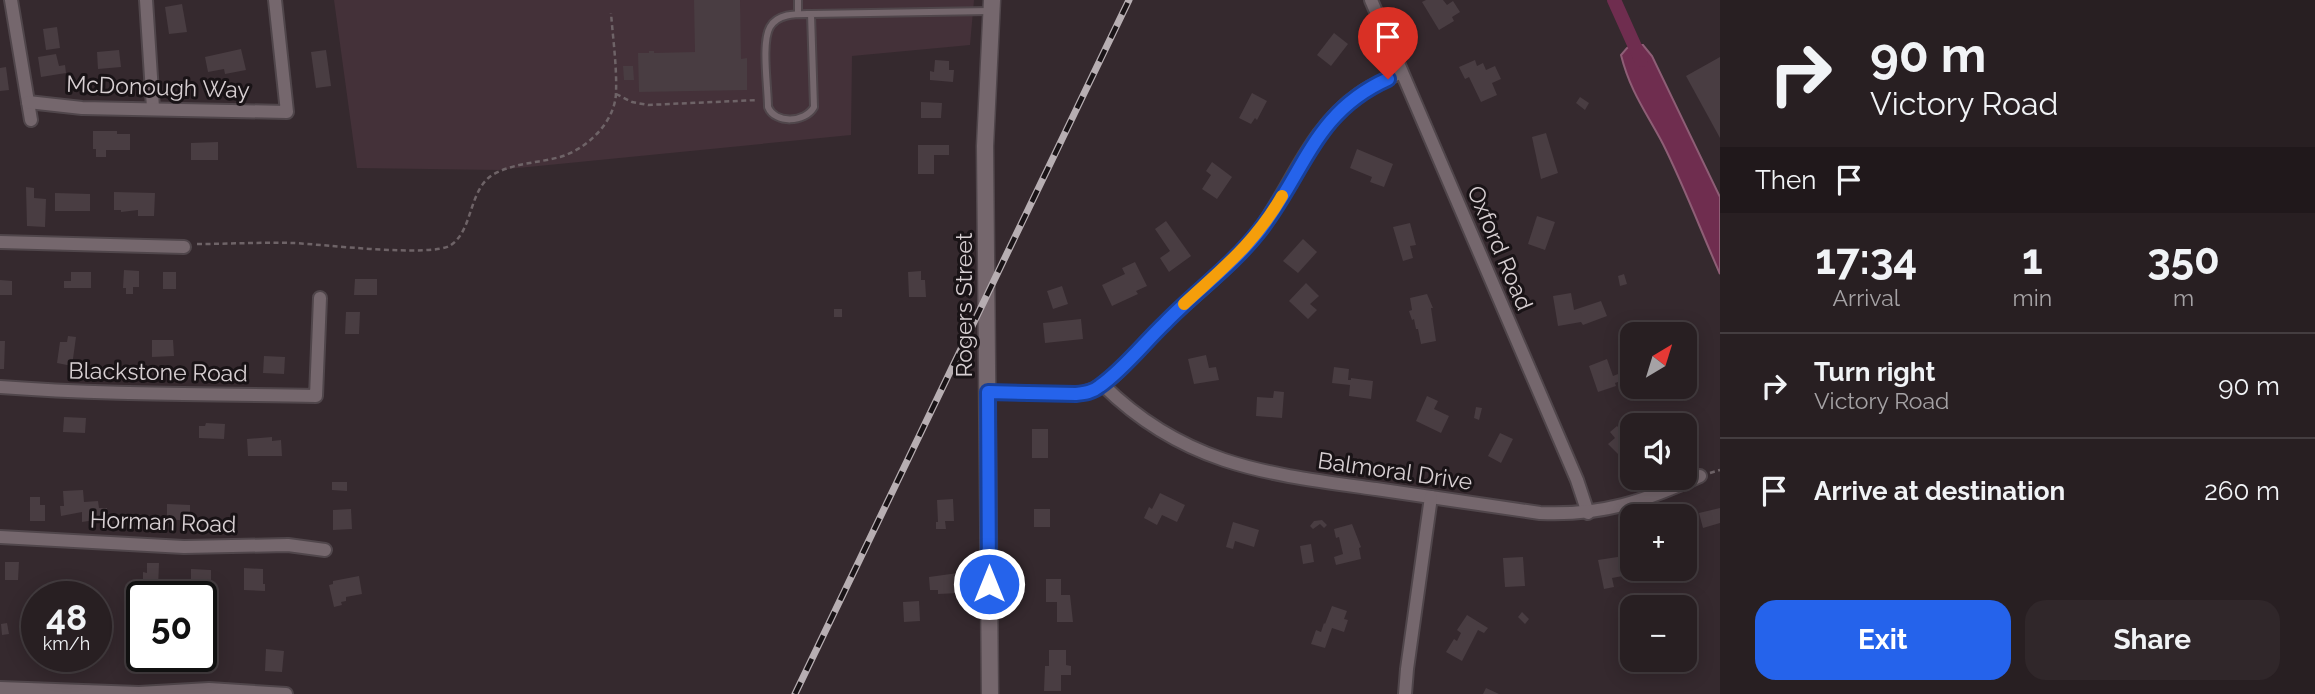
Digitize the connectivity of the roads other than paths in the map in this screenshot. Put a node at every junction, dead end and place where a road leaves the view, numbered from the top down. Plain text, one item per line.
1 (11, 0) edge
2 (146, 0) edge
3 (275, 0) edge
4 (797, 0) edge
5 (1371, 0) edge
6 (991, 6) edge
7 (798, 14) junction
8 (811, 14) junction
9 (1401, 72) junction
10 (28, 102) junction
11 (153, 108) junction
12 (31, 120) dead end
13 (0, 242) edge
14 (184, 247) road end
15 (320, 298) dead end
16 (1103, 385) junction
17 (0, 387) edge
18 (988, 392) junction
19 (1700, 476) dead end
20 (1431, 497) junction
21 (1588, 513) junction
22 (0, 537) edge
23 (325, 550) dead end
24 (0, 688) edge
25 (286, 694) edge
26 (990, 694) edge
27 (1405, 694) edge

1 - 10 street
2 - 11 street
3 - 11 street, McDonough Way
4 - 7 lane
5 - 9 street, Oxford Road
6 - 8 lane
6 - 18 main road, Rogers Street
7 - 8 lane
7 - 8 lane
9 - 16 street
9 - 21 street, Oxford Road
10 - 11 street, McDonough Way
10 - 12 street
13 - 14 street
15 - 17 street, Blackstone Road
16 - 18 street
16 - 20 street, Balmoral Drive
18 - 26 main road, Rogers Street
19 - 21 street, Balmoral Drive
20 - 21 street, Balmoral Drive
20 - 27 street
22 - 23 street, Horman Road
24 - 25 street

